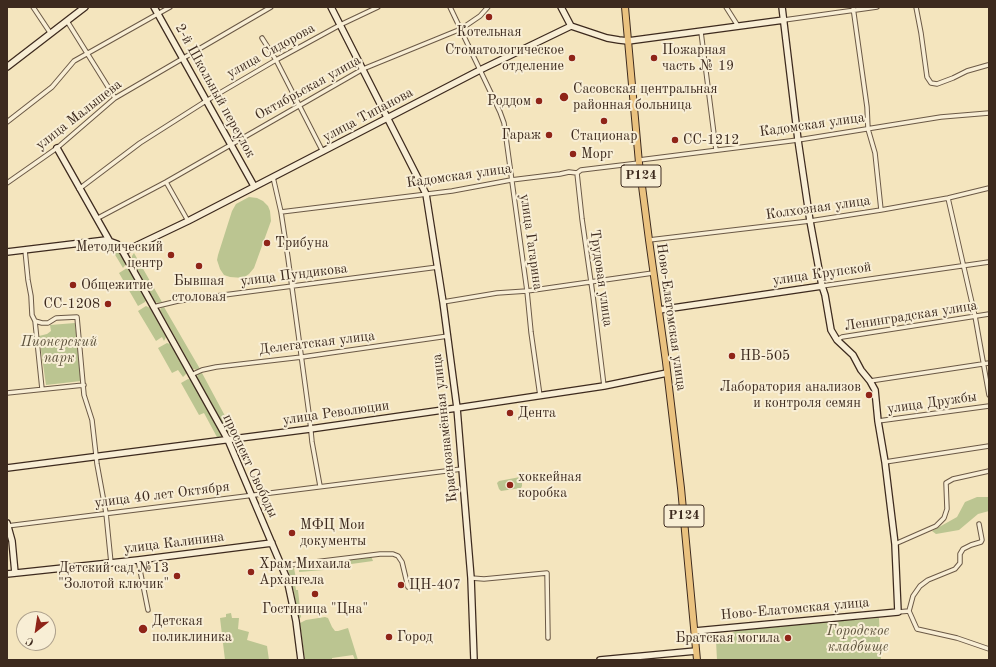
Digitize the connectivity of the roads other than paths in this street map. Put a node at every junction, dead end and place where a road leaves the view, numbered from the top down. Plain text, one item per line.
1 (33, 7) edge
2 (85, 7) edge
3 (154, 7) edge
4 (170, 7) edge
5 (271, 7) edge
6 (331, 7) edge
7 (378, 7) edge
8 (450, 7) edge
9 (488, 7) edge
10 (561, 7) edge
11 (625, 7) edge
12 (726, 7) edge
13 (782, 7) edge
14 (877, 7) edge
15 (916, 7) edge
16 (371, 8) edge
17 (853, 9) edge
18 (158, 14) junction
19 (784, 20) junction
20 (67, 21) junction
21 (340, 25) junction
22 (571, 26) junction
23 (738, 26) junction
24 (461, 29) junction
25 (701, 32) junction
26 (51, 34) junction
27 (262, 38) dead end
28 (628, 41) junction
29 (87, 53) junction
30 (182, 58) junction
31 (276, 60) junction
32 (988, 65) edge
33 (7, 67) edge
34 (363, 69) junction
35 (480, 70) junction
36 (115, 98) junction
37 (206, 101) junction
38 (299, 106) junction
39 (989, 113) edge
40 (388, 117) junction
41 (7, 122) edge
42 (868, 128) junction
43 (798, 140) junction
44 (231, 144) junction
45 (57, 148) junction
46 (716, 150) junction
47 (323, 152) junction
48 (639, 162) junction
49 (577, 173) junction
50 (273, 177) junction
51 (511, 180) junction
52 (166, 182) junction
53 (7, 183) edge
54 (254, 186) junction
55 (989, 188) edge
56 (79, 189) junction
57 (426, 194) junction
58 (948, 198) junction
59 (881, 210) junction
60 (281, 212) junction
61 (98, 218) junction
62 (188, 221) junction
63 (810, 221) junction
64 (109, 240) junction
65 (649, 240) junction
66 (25, 250) junction
67 (7, 252) edge
68 (123, 252) junction
69 (989, 262) edge
70 (964, 266) junction
71 (438, 267) junction
72 (653, 273) junction
73 (591, 282) junction
74 (292, 286) junction
75 (822, 286) junction
76 (527, 291) junction
77 (443, 302) junction
78 (153, 307) junction
79 (659, 310) junction
80 (989, 314) edge
81 (975, 316) junction
82 (35, 321) junction
83 (448, 336) junction
84 (837, 340) junction
85 (302, 357) junction
86 (989, 363) edge
87 (983, 364) junction
88 (668, 373) junction
89 (191, 375) junction
90 (870, 381) junction
91 (84, 385) junction
92 (604, 386) junction
93 (42, 389) junction
94 (7, 393) edge
95 (989, 395) edge
96 (540, 396) junction
97 (989, 406) edge
98 (457, 408) junction
99 (878, 421) junction
100 (310, 429) junction
101 (228, 440) junction
102 (989, 446) edge
103 (96, 457) junction
104 (885, 462) junction
105 (7, 468) edge
106 (462, 469) junction
107 (989, 470) edge
108 (320, 486) junction
109 (251, 495) junction
110 (106, 513) junction
111 (979, 524) dead end
112 (7, 525) edge
113 (272, 543) junction
114 (895, 544) junction
115 (138, 560) junction
116 (111, 563) junction
117 (282, 566) junction
118 (15, 573) junction
119 (7, 574) edge
120 (471, 578) junction
121 (408, 587) dead end
122 (148, 610) dead end
123 (909, 611) junction
124 (898, 612) junction
125 (695, 631) junction
126 (548, 638) dead end
127 (989, 649) edge
128 (696, 651) junction
129 (301, 660) edge
130 (474, 660) edge
131 (600, 660) edge
132 (697, 660) edge

1 - 26 street
2 - 20 street
3 - 18 street, 2-й Школьный переулок
4 - 18 street
5 - 30 street, улица Малышева
6 - 21 street, Краснознамённая улица
7 - 16 street, улица Сидорова
8 - 24 street, улица Гагарина
9 - 24 street, Октябрьская улица
10 - 22 street
11 - 28 main road, Ново-Елатомская улица / Р124
12 - 23 street
13 - 19 street
14 - 17 street
15 - 32 street
16 - 21 street, улица Сидорова
17 - 19 street
17 - 42 street
18 - 29 street
18 - 30 street, 2-й Школьный переулок
19 - 23 street
19 - 43 street
20 - 26 street
20 - 29 street
21 - 31 street, улица Сидорова
21 - 34 street, Краснознамённая улица
22 - 28 street
22 - 35 street, улица Типанова
23 - 25 street
24 - 34 street, Октябрьская улица
24 - 35 street, улица Гагарина
25 - 28 street
25 - 46 street
26 - 33 street
27 - 31 street
28 - 48 main road, Ново-Елатомская улица / Р124
29 - 36 street
29 - 41 street
30 - 36 street, улица Малышева
30 - 37 street, 2-й Школьный переулок
31 - 37 street, улица Сидорова
31 - 38 street
34 - 38 street, Октябрьская улица
34 - 40 street, Краснознамённая улица
35 - 40 street, улица Типанова
35 - 51 street, улица Гагарина
36 - 45 street, улица Малышева
37 - 44 street, 2-й Школьный переулок
37 - 56 street, улица Сидорова
38 - 44 street, Октябрьская улица
38 - 47 street
39 - 42 street, Кадомская улица
40 - 47 street, улица Типанова
40 - 57 street, Краснознамённая улица
42 - 43 street, Кадомская улица
42 - 59 street
43 - 46 street, Кадомская улица
43 - 63 street
44 - 52 street, Октябрьская улица
44 - 54 street, 2-й Школьный переулок
45 - 53 street, улица Малышева
45 - 56 street
46 - 48 street, Кадомская улица
47 - 50 street, улица Типанова
48 - 49 street, Кадомская улица
48 - 65 main road, Ново-Елатомская улица / Р124
49 - 51 street, Кадомская улица
49 - 73 street, Трудовая улица
50 - 54 street, улица Типанова
50 - 60 street
51 - 57 street, Кадомская улица
51 - 76 street, улица Гагарина
52 - 61 street, Октябрьская улица
52 - 62 street
54 - 62 street, улица Типанова
55 - 58 street, Колхозная улица
56 - 61 street
57 - 60 street, Кадомская улица
57 - 71 street, Краснознамённая улица
58 - 59 street, Колхозная улица
58 - 70 street
59 - 63 street, Колхозная улица
60 - 74 street
61 - 64 street
62 - 68 street, улица Типанова
63 - 65 street, Колхозная улица
63 - 75 street
64 - 66 street
64 - 68 street
65 - 72 main road, Ново-Елатомская улица / Р124
66 - 67 street
66 - 82 street
68 - 78 street, проспект Свободы
69 - 70 street, улица Крупской
70 - 75 street, улица Крупской
70 - 81 street
71 - 74 street, улица Пундикова
71 - 77 street, Краснознамённая улица
72 - 73 street
72 - 79 main road, Ново-Елатомская улица / Р124
73 - 76 street
73 - 92 street, Трудовая улица
74 - 78 street, улица Пундикова
74 - 85 street
75 - 79 street, улица Крупской
75 - 84 street
76 - 77 street
76 - 96 street, улица Гагарина
77 - 83 street, Краснознамённая улица
78 - 89 street, проспект Свободы
79 - 88 main road, Ново-Елатомская улица / Р124
80 - 81 street, Ленинградская улица
81 - 84 street, Ленинградская улица
81 - 87 street
82 - 91 street
82 - 93 street
83 - 85 street, Делегатская улица
83 - 98 street, Краснознамённая улица
84 - 90 street
85 - 89 street, Делегатская улица
85 - 100 street
86 - 87 street
87 - 90 street
87 - 95 street
88 - 92 street, улица Революции
88 - 125 main road, Ново-Елатомская улица / Р124
89 - 101 street, проспект Свободы
90 - 99 street
91 - 93 street
91 - 103 street
92 - 96 street, улица Революции
93 - 94 street
96 - 98 street, улица Революции
97 - 99 street, улица Дружбы
98 - 100 street, улица Революции
98 - 106 street, Краснознамённая улица
99 - 104 street
100 - 101 street, улица Революции
100 - 108 street
101 - 103 street, улица Революции
101 - 109 street, проспект Свободы
102 - 104 street
103 - 105 street, улица Революции
103 - 110 street
104 - 114 street
106 - 108 street, улица 40 лет Октября
106 - 120 street, Краснознамённая улица
107 - 114 street
108 - 109 street, улица 40 лет Октября
109 - 110 street, улица 40 лет Октября
109 - 113 street, проспект Свободы
110 - 112 street, улица 40 лет Октября
110 - 116 street
111 - 123 street
112 - 118 street
113 - 115 street, улица Калинина
113 - 117 street, проспект Свободы
114 - 124 street
115 - 116 street, улица Калинина
115 - 122 street
116 - 118 street, улица Калинина
117 - 121 street
117 - 129 street, проспект Свободы
118 - 119 street, улица Калинина
120 - 126 street
120 - 130 street, Краснознамённая улица
123 - 124 street
123 - 127 street
124 - 125 street, Ново-Елатомская улица
125 - 128 main road, Ново-Елатомская улица / Р124
128 - 131 street
128 - 132 main road, Ново-Елатомская улица / Р124

